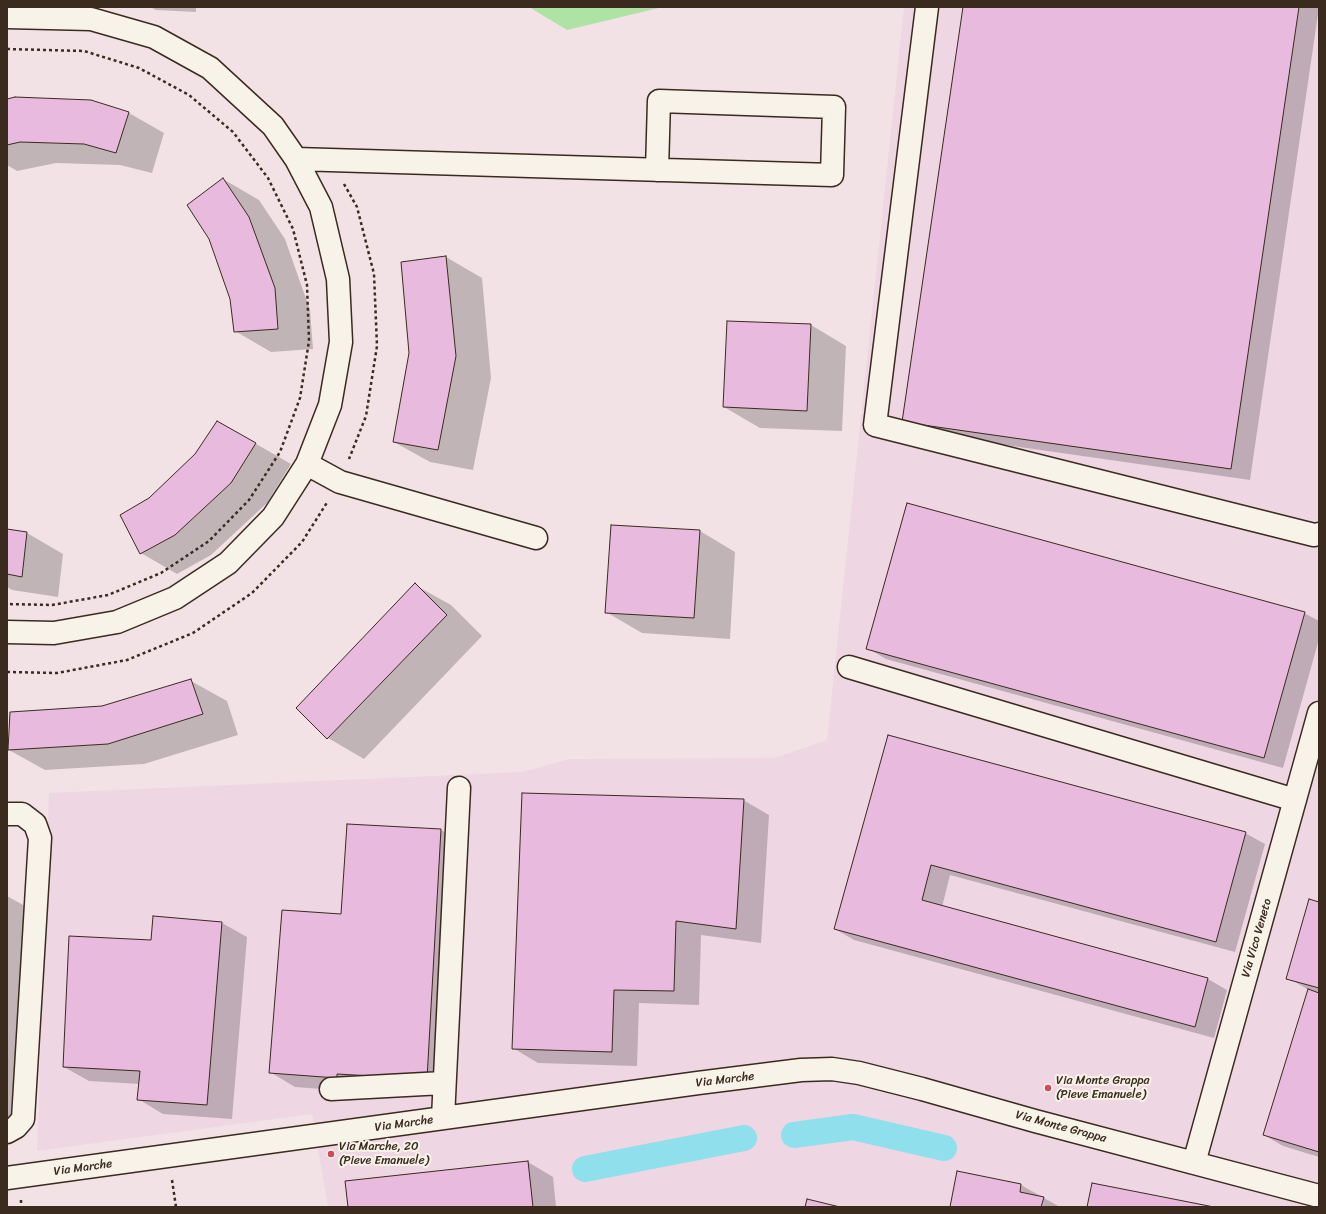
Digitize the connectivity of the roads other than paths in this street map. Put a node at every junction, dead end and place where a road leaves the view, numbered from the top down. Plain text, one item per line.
1 (926, 7) edge
2 (7, 17) edge
3 (296, 159) junction
4 (656, 170) junction
5 (307, 464) junction
6 (1319, 534) edge
7 (536, 538) dead end
8 (7, 632) edge
9 (849, 667) dead end
10 (1319, 713) edge
11 (459, 788) dead end
12 (1295, 800) junction
13 (7, 814) edge
14 (801, 1070) joint
15 (444, 1083) junction
16 (331, 1089) dead end
17 (443, 1118) junction
18 (7, 1132) edge
19 (1194, 1163) junction
20 (7, 1178) edge
21 (1319, 1196) edge

1 - 6 street
2 - 3 street
3 - 4 street
3 - 5 street
4 - 4 street
5 - 7 street
5 - 8 street
9 - 12 street
10 - 12 street, Via Vico Veneto
11 - 15 street
12 - 19 street, Via Vico Veneto
13 - 18 street
14 - 17 street, Via Marche
14 - 19 street, Via Monte Grappa
15 - 16 street
15 - 17 street
17 - 20 street, Via Marche
19 - 21 street, Via Monte Grappa

